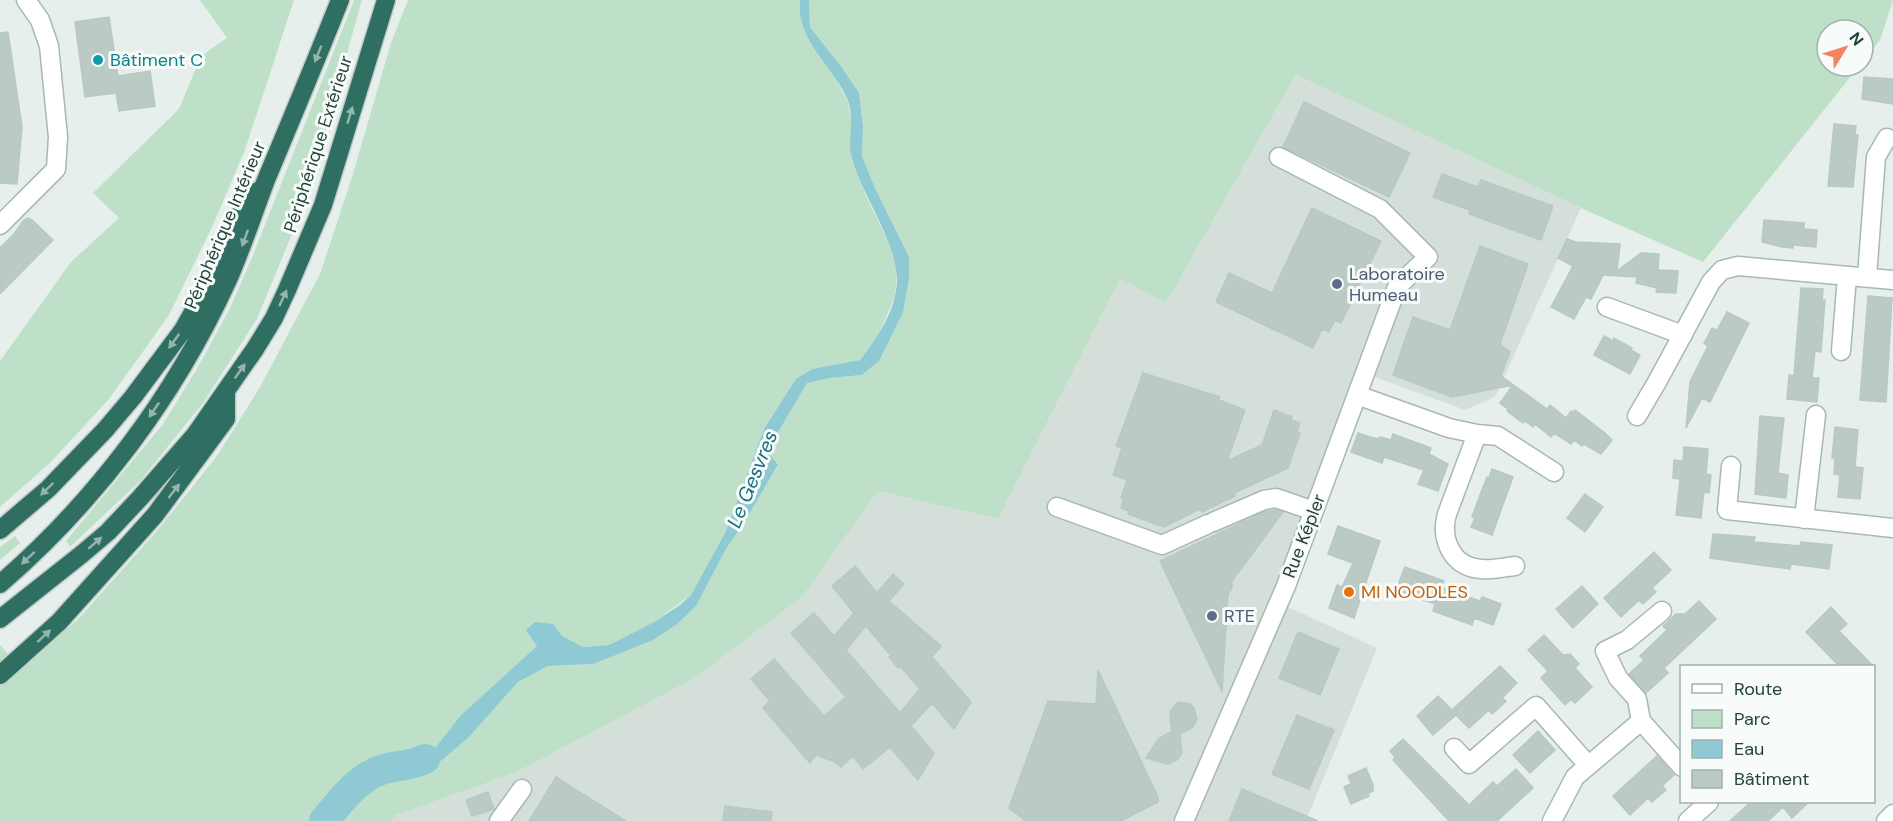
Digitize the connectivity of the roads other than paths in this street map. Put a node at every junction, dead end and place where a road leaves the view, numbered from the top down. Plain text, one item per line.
1 (26, 0) edge
2 (340, 0) edge
3 (386, 0) edge
4 (1887, 138) dead end
5 (1279, 157) dead end
6 (265, 183) junction
7 (0, 225) edge
8 (1847, 276) junction
9 (1867, 278) junction
10 (1893, 280) edge
11 (1607, 307) dead end
12 (1683, 334) junction
13 (1841, 351) dead end
14 (226, 393) junction
15 (1357, 395) junction
16 (1816, 415) dead end
17 (1637, 416) dead end
18 (1477, 434) junction
19 (1731, 466) dead end
20 (1554, 472) dead end
21 (1057, 507) dead end
22 (1314, 511) junction
23 (1804, 519) junction
24 (1893, 528) edge
25 (0, 530) edge
26 (1515, 566) dead end
27 (0, 584) edge
28 (1662, 611) dead end
29 (0, 619) edge
30 (0, 675) edge
31 (1641, 721) junction
32 (1454, 748) dead end
33 (1587, 764) junction
34 (1680, 765) edge
35 (522, 789) dead end
36 (1707, 803) edge
37 (1893, 814) edge
38 (499, 821) edge
39 (1184, 821) edge
40 (1552, 821) edge
41 (1688, 821) edge
42 (1886, 821) edge

1 - 7 street
2 -> 6 highway, Périphérique Intérieur
14 -> 3 highway, Périphérique Extérieur
4 - 9 street
5 - 15 street, Rue Képler
6 -> 25 highway
6 -> 27 highway, Périphérique Intérieur
8 - 9 street
8 - 12 street
8 - 13 street
9 - 10 street
11 - 12 street
12 - 17 street
29 -> 14 highway, Périphérique Extérieur
30 -> 14 highway
15 - 18 street
15 - 22 street, Rue Képler
16 - 23 street
18 - 20 street
18 - 26 street
19 - 23 street
21 - 22 street
22 - 39 street, Rue Képler
23 - 24 street
28 - 31 street
31 - 33 street
31 - 34 street
32 - 33 street
33 - 40 street
35 - 38 street
36 - 41 street
37 - 42 street

